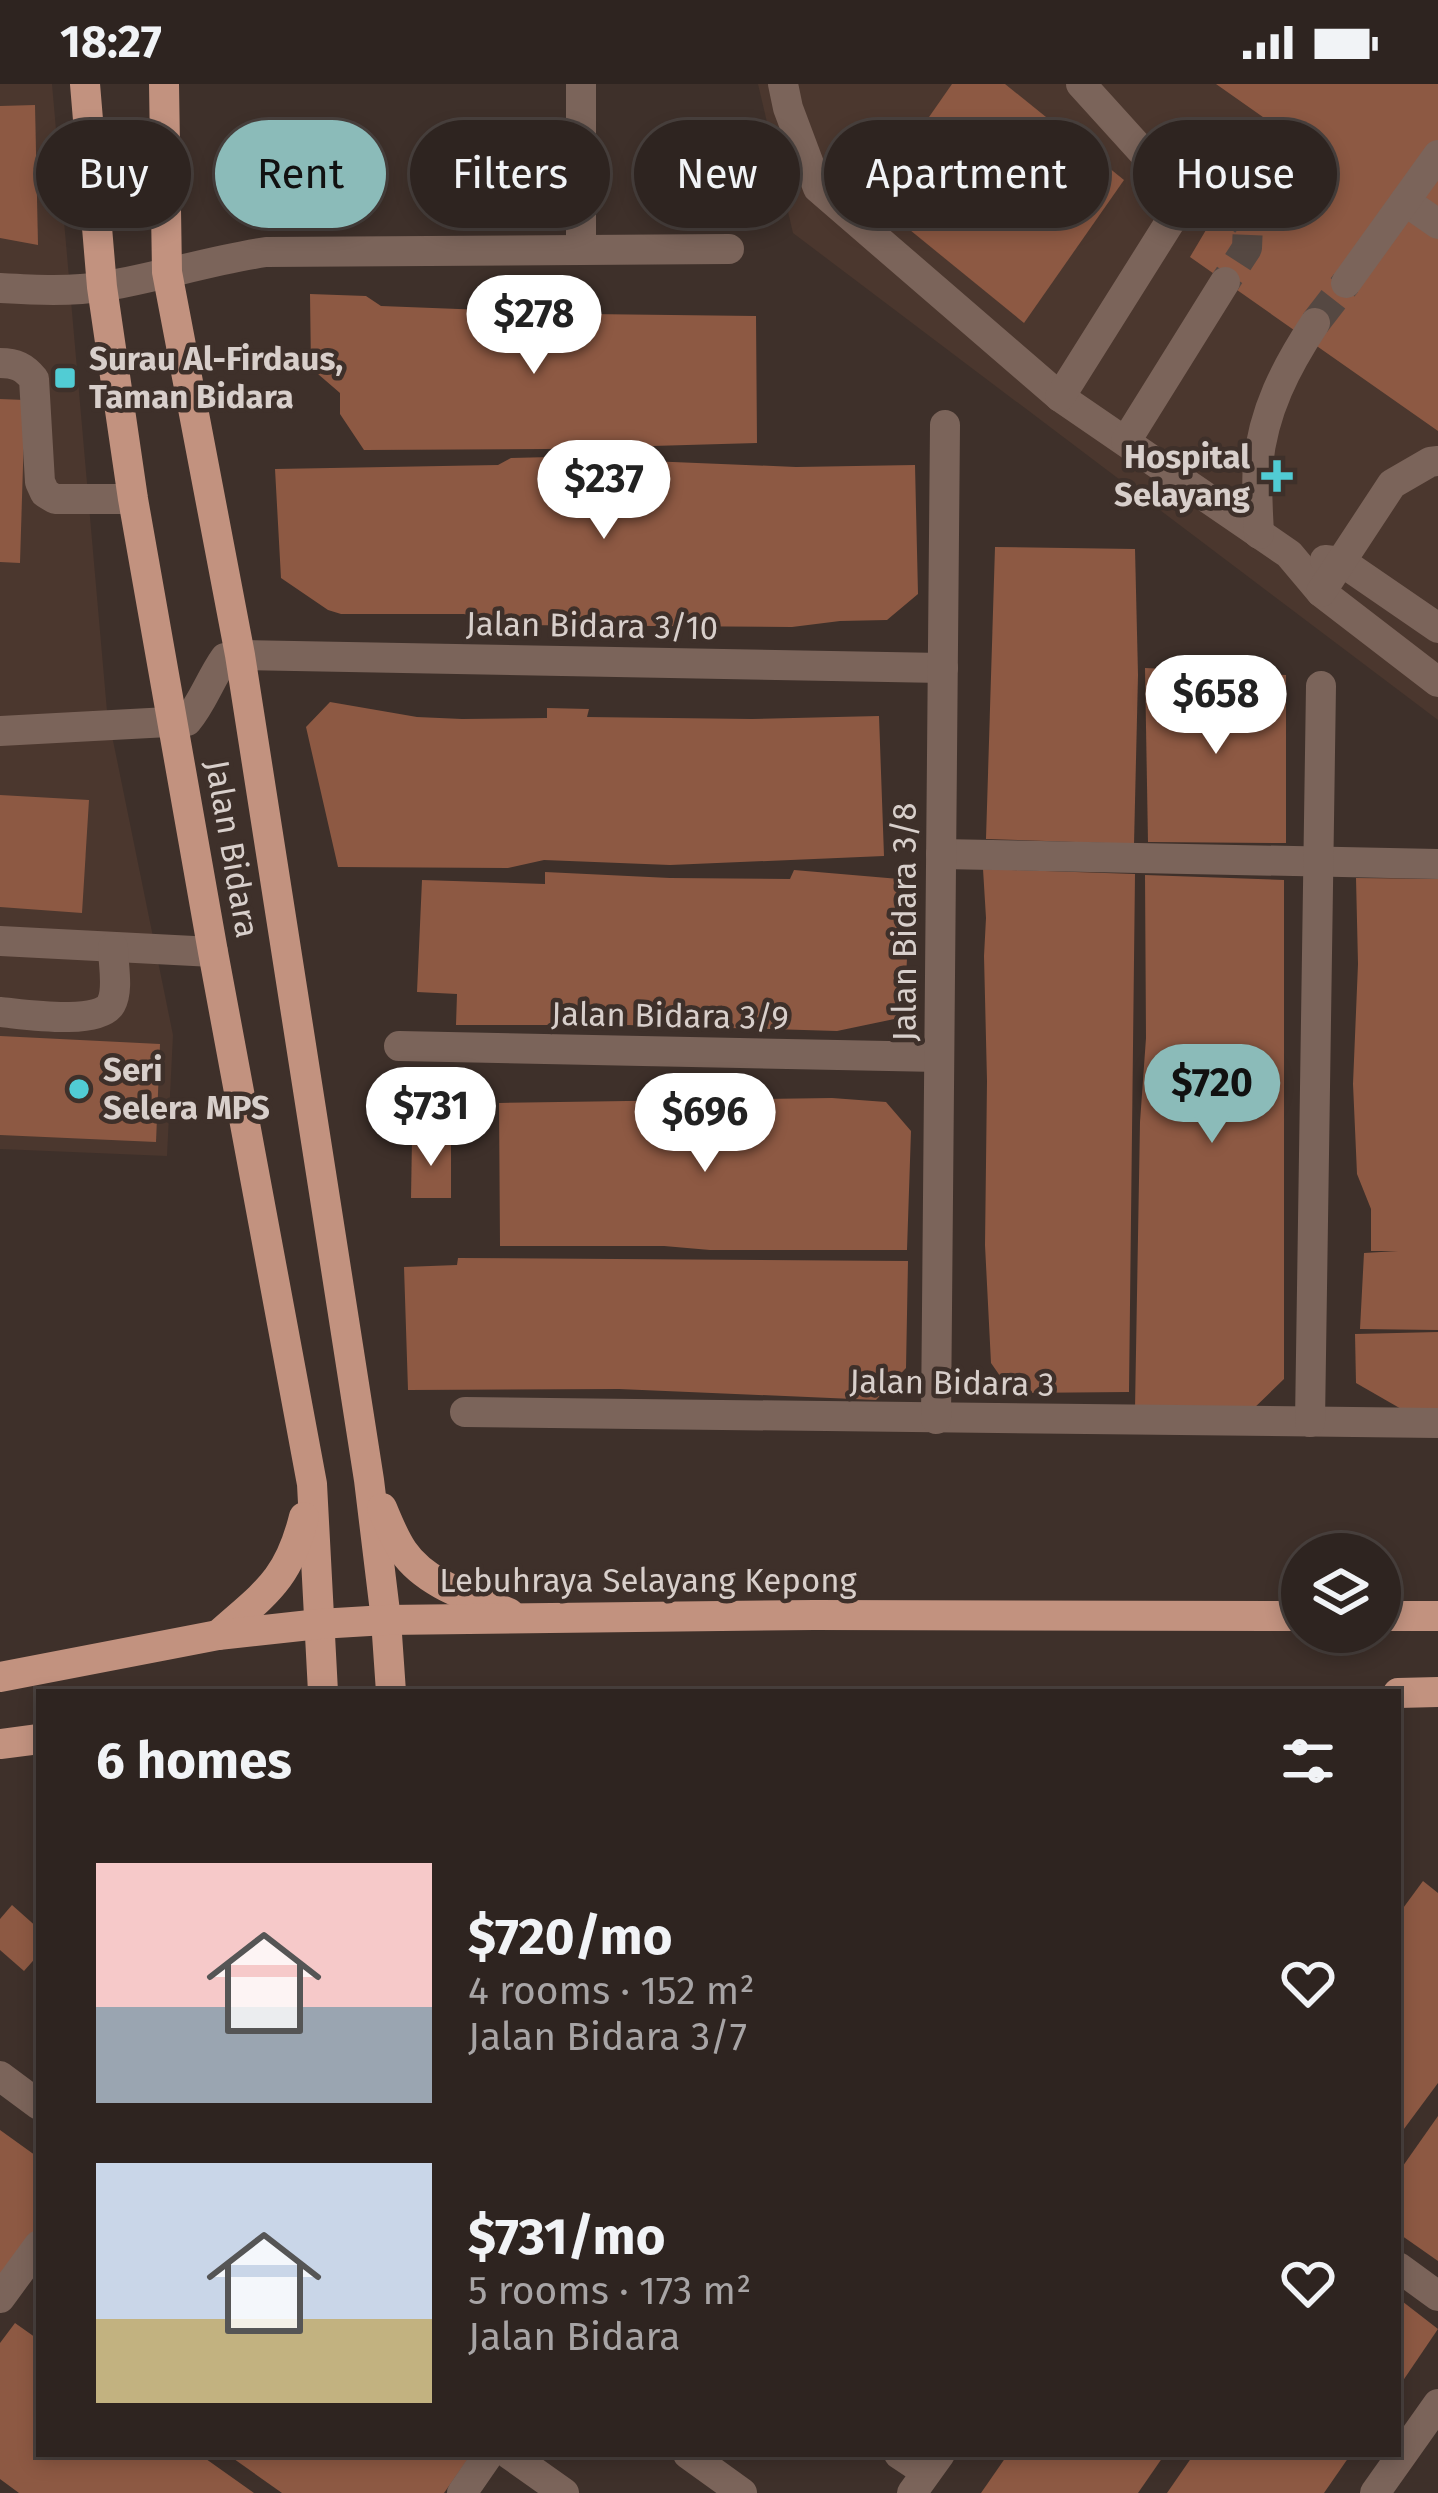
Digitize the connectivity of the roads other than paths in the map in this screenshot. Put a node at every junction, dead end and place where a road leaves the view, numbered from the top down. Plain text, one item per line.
1 (85, 84) edge
2 (164, 84) edge
3 (581, 84) edge
4 (784, 84) edge
5 (1081, 84) edge
6 (1133, 141) edge
7 (1438, 155) edge
8 (1405, 201) junction
9 (1438, 224) edge
10 (1166, 228) edge
11 (730, 249) dead end
12 (581, 250) junction
13 (167, 272) junction
14 (1226, 282) tunnel mouth
15 (1346, 283) tunnel mouth
16 (102, 287) junction
17 (0, 288) edge
18 (1316, 322) tunnel mouth
19 (0, 363) edge
20 (1060, 397) junction
21 (945, 425) dead end
22 (1126, 441) junction
23 (1438, 461) edge
24 (134, 499) junction
25 (1259, 534) junction
26 (1289, 554) junction
27 (1342, 562) junction
28 (1321, 592) junction
29 (1438, 628) edge
30 (241, 655) junction
31 (943, 668) junction
32 (1438, 682) edge
33 (1321, 686) dead end
34 (174, 723) junction
35 (0, 731) edge
36 (941, 854) junction
37 (1318, 863) junction
38 (1438, 865) edge
39 (0, 940) edge
40 (113, 947) junction
41 (213, 952) junction
42 (0, 1012) edge
43 (399, 1046) dead end
44 (940, 1057) junction
45 (466, 1412) dead end
46 (936, 1419) junction
47 (1310, 1422) junction
48 (1438, 1424) edge
49 (369, 1480) junction
50 (312, 1484) junction
51 (1281, 1616) edge
52 (1401, 1616) edge
53 (1438, 1616) edge
54 (517, 1617) junction
55 (386, 1620) junction
56 (319, 1624) junction
57 (218, 1635) junction
58 (0, 1677) edge
59 (323, 1689) edge
60 (391, 1689) edge
61 (1438, 1692) edge
62 (1401, 1693) edge
63 (36, 1739) edge
64 (0, 1744) edge
65 (0, 2077) edge
66 (36, 2103) edge
67 (36, 2250) edge
68 (1401, 2269) edge
69 (1438, 2296) edge
70 (0, 2298) edge
71 (1438, 2404) edge
72 (1401, 2456) edge
73 (487, 2457) edge
74 (513, 2457) edge
75 (692, 2457) edge
76 (1400, 2457) edge
77 (462, 2493) edge
78 (564, 2493) edge
79 (742, 2493) edge
80 (1375, 2493) edge

1 - 16 main road, Jalan Bidara
2 - 13 main road, Jalan Bidara
3 - 12 street
4 - 20 street
5 - 6 street
7 - 8 street
8 - 9 street
8 - 15 street
10 - 20 street
11 - 12 street
12 - 13 street
13 - 16 street
13 - 30 main road, Jalan Bidara
14 - 22 street
16 - 17 street
16 - 24 main road, Jalan Bidara
18 - 25 street
19 - 24 street
20 - 22 street
21 - 31 street, Jalan Bidara 3/8
22 - 25 street
23 - 27 street
24 - 34 main road, Jalan Bidara
25 - 26 street
26 - 27 street
26 - 28 street
27 - 28 street
27 - 29 street
28 - 32 street
30 - 31 street, Jalan Bidara 3/10
30 - 34 street
30 - 49 main road, Jalan Bidara
31 - 36 street, Jalan Bidara 3/8
33 - 37 street
34 - 35 street
34 - 41 main road, Jalan Bidara
36 - 37 street
36 - 44 street, Jalan Bidara 3/8
37 - 38 street
37 - 47 street
39 - 40 street
40 - 41 street
40 - 42 street
41 - 50 main road, Jalan Bidara
43 - 44 street, Jalan Bidara 3/9
44 - 46 street, Jalan Bidara 3/8
45 - 46 street, Jalan Bidara 3
46 - 47 street, Jalan Bidara 3
47 - 48 street, Jalan Bidara 3
49 - 54 main road
49 - 55 main road, Jalan Bidara
50 - 56 main road, Jalan Bidara
50 - 57 main road
51 - 54 main road, Lebuhraya Selayang Kepong
52 - 53 main road
54 - 55 main road, Lebuhraya Selayang Kepong
55 - 56 main road, Lebuhraya Selayang Kepong
55 - 60 main road, Jalan Bidara
56 - 57 main road, Lebuhraya Selayang Kepong
56 - 59 main road, Jalan Bidara
57 - 58 main road, Lebuhraya Selayang Kepong
61 - 62 main road
63 - 64 main road
65 - 66 street
67 - 70 street
68 - 69 street
71 - 72 street
73 - 77 street
74 - 78 street
75 - 79 street
76 - 80 street

